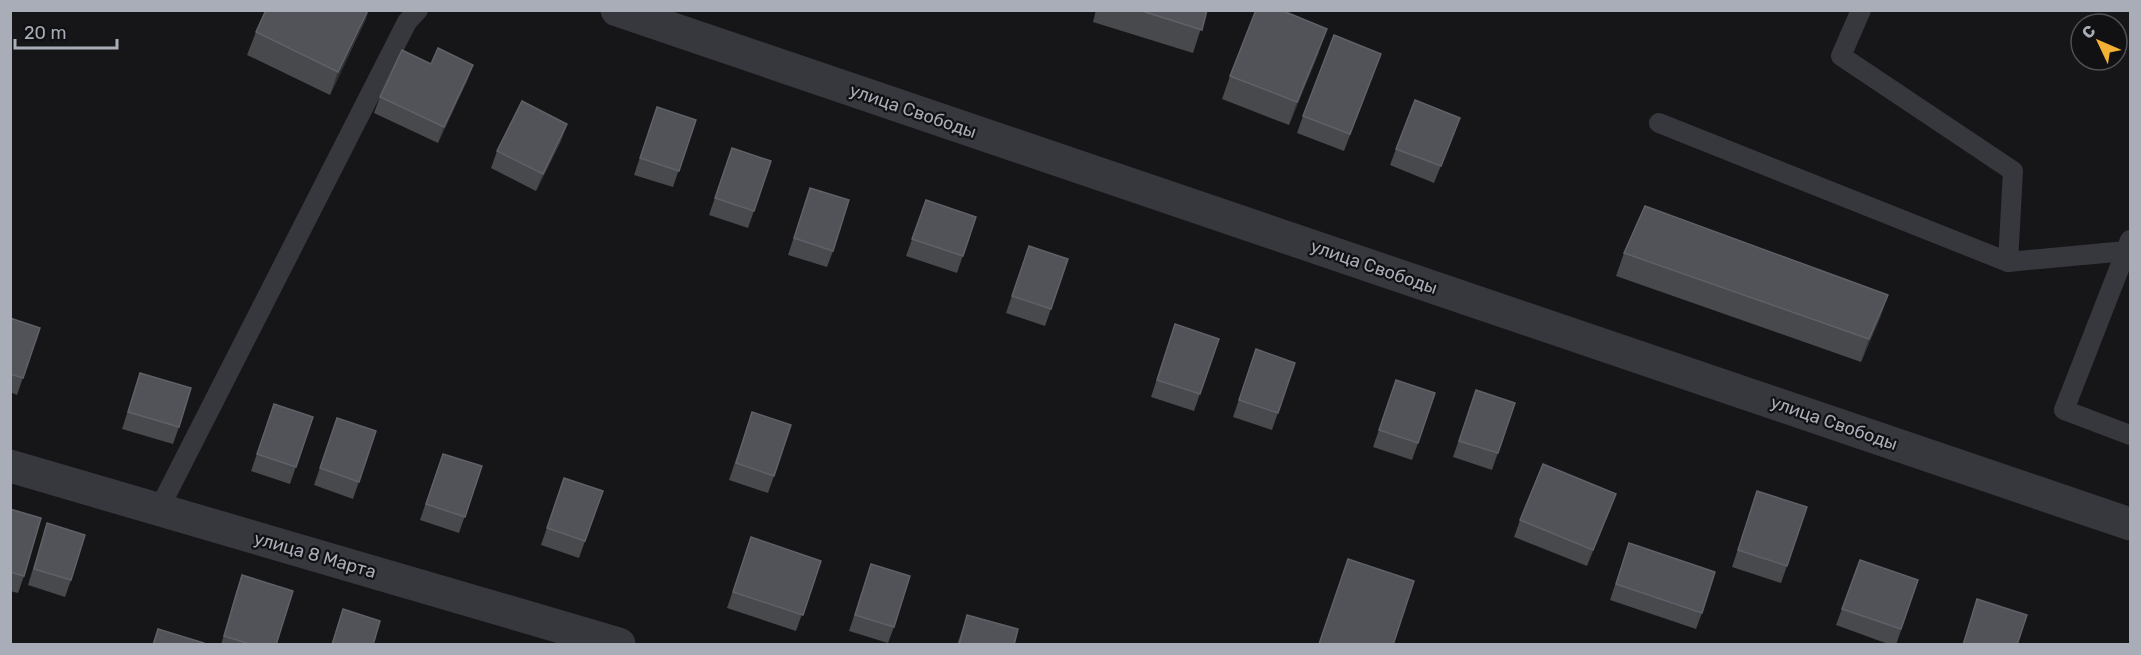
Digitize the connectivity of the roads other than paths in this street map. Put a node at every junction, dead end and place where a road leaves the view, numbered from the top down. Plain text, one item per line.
1 (418, 10) edge
2 (617, 10) edge
3 (1862, 10) edge
4 (1659, 123) dead end
5 (2128, 246) edge
6 (2008, 262) junction
7 (2130, 435) edge
8 (10, 466) edge
9 (159, 509) junction
10 (2130, 524) edge
11 (619, 645) edge

1 - 9 lane
2 - 10 street, улица Свободы
3 - 6 lane
4 - 6 lane
5 - 6 lane
5 - 7 lane
8 - 9 street, улица 8 Марта
9 - 11 street, улица 8 Марта

